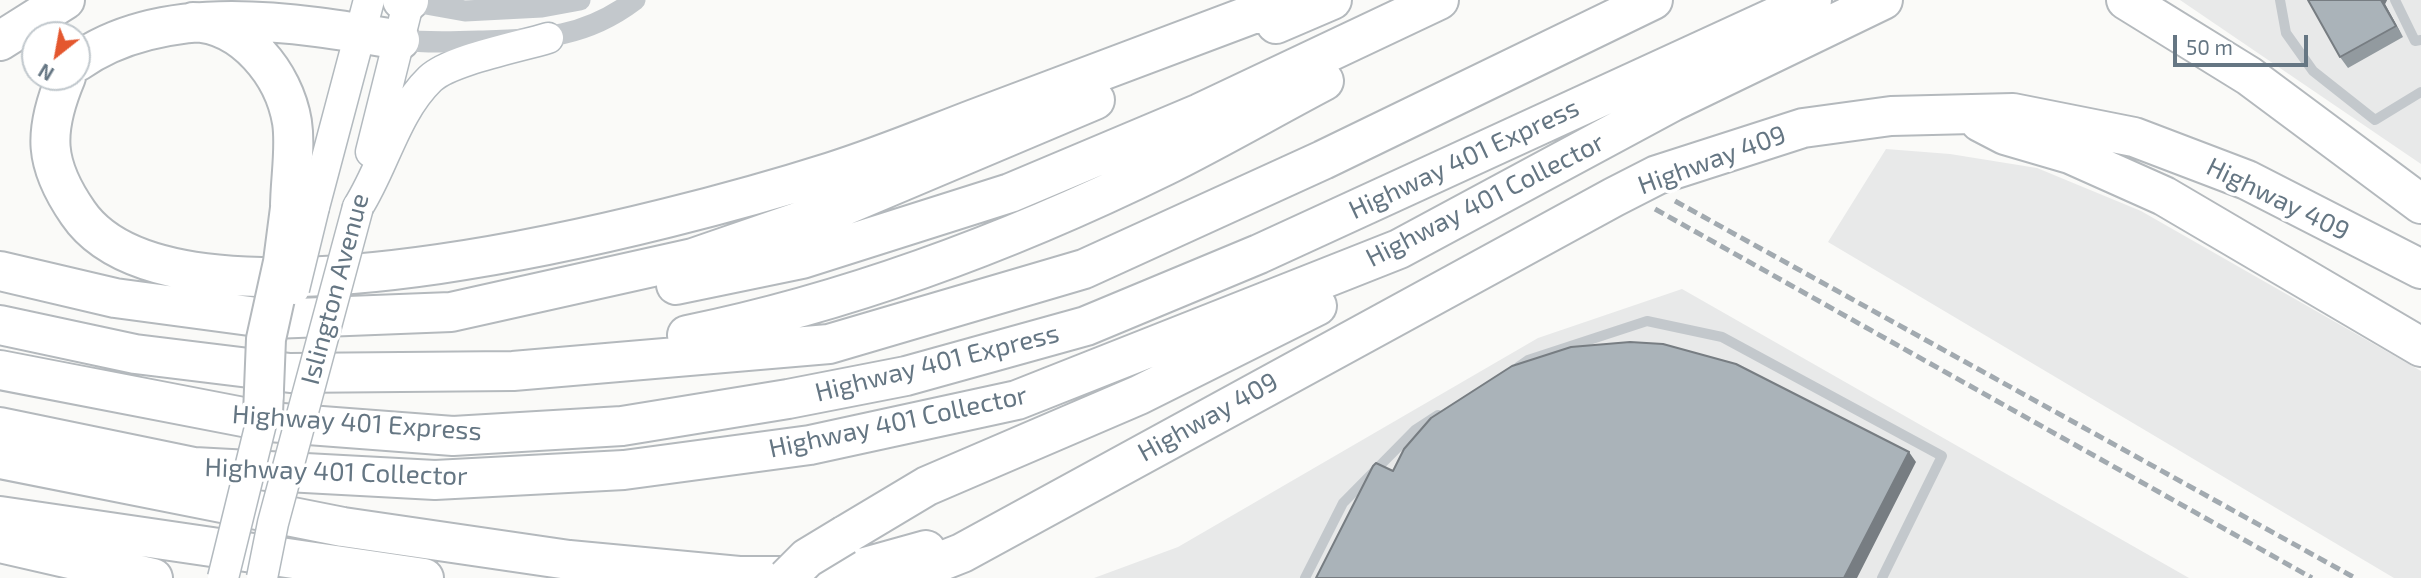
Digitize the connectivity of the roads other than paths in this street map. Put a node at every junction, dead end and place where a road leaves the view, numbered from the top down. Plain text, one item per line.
1 (65, 0) edge
2 (402, 0) edge
3 (409, 0) edge
4 (580, 0) edge
5 (635, 0) edge
6 (1440, 0) edge
7 (1466, 0) edge
8 (1653, 0) edge
9 (1812, 0) edge
10 (1882, 0) edge
11 (2126, 0) edge
12 (2280, 0) edge
13 (2395, 0) edge
14 (1316, 7) edge
15 (365, 17) edge
16 (149, 20) junction
17 (548, 38) junction
18 (400, 40) junction
19 (2421, 40) edge
20 (0, 41) edge
21 (91, 50) edge
22 (61, 91) edge
23 (2421, 92) edge
24 (1962, 114) junction
25 (2417, 201) edge
26 (358, 206) junction
27 (302, 208) junction
28 (1399, 249) junction
29 (2421, 270) edge
30 (0, 271) edge
31 (451, 312) junction
32 (0, 325) edge
33 (2421, 346) edge
34 (0, 370) edge
35 (513, 371) junction
36 (1505, 374) edge
37 (1449, 409) edge
38 (263, 414) joint
39 (0, 427) edge
40 (0, 459) edge
41 (0, 516) edge
42 (1013, 524) junction
43 (0, 543) edge
44 (153, 578) edge
45 (223, 578) edge
46 (262, 578) edge
47 (424, 578) edge
48 (787, 578) edge
49 (899, 578) edge
50 (1305, 578) edge
51 (1882, 578) edge

1 - 20 highway
2 - 3 highway
3 - 4 street
3 - 18 main road, Islington Avenue
5 - 17 street
6 - 31 highway
7 - 35 highway
8 - 35 highway, Highway 401 Express
9 - 34 highway, Highway 401 Express
10 - 28 highway, Highway 401 Collector
11 - 25 highway
12 - 23 lane
13 - 19 lane
14 - 22 highway
14 - 31 highway
15 - 16 highway
15 - 18 highway
15 - 27 main road, Islington Avenue
16 - 21 highway
16 - 27 highway
17 - 18 street
17 - 26 main road
18 - 26 main road, Islington Avenue
24 - 29 highway, Highway 409
24 - 33 highway
24 - 42 highway, Highway 409
26 - 46 main road, Islington Avenue, bridge
27 - 38 highway, bridge
28 - 39 highway, Highway 401 Collector
28 - 48 highway, bridge
30 - 31 highway
32 - 35 highway, Highway 401 Express
36 - 51 lane
37 - 50 lane
38 - 45 main road, bridge
40 - 42 highway
41 - 47 highway
42 - 49 highway
43 - 44 highway

